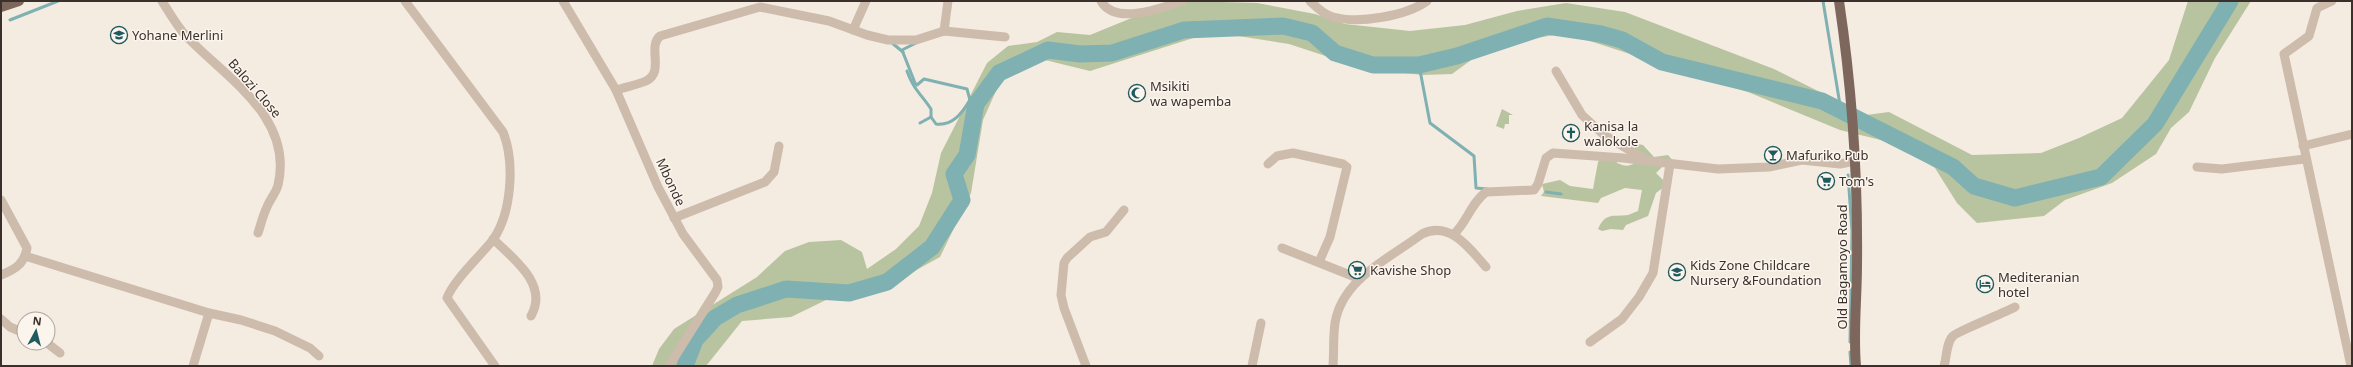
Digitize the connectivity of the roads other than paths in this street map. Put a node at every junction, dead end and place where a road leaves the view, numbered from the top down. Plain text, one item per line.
1 (19, 1) edge
2 (162, 1) edge
3 (405, 1) edge
4 (563, 1) edge
5 (866, 1) edge
6 (948, 1) edge
7 (1101, 1) edge
8 (1182, 1) edge
9 (1310, 1) edge
10 (1427, 1) edge
11 (1840, 1) edge
12 (2332, 1) edge
13 (2, 8) edge
14 (853, 30) junction
15 (944, 31) junction
16 (1006, 37) dead end
17 (1556, 72) dead end
18 (616, 90) junction
19 (2352, 134) edge
20 (778, 146) dead end
21 (2303, 146) junction
22 (2305, 159) junction
23 (1646, 160) junction
24 (1855, 161) junction
25 (1268, 164) dead end
26 (1670, 164) junction
27 (2197, 167) dead end
28 (1, 200) edge
29 (1124, 210) dead end
30 (674, 218) junction
31 (258, 233) dead end
32 (1454, 234) junction
33 (493, 239) junction
34 (1282, 248) dead end
35 (25, 256) junction
36 (1319, 262) junction
37 (1486, 267) dead end
38 (1, 275) edge
39 (1360, 279) junction
40 (2014, 307) dead end
41 (209, 313) junction
42 (531, 316) dead end
43 (1, 319) edge
44 (1261, 323) dead end
45 (16, 330) edge
46 (1590, 342) dead end
47 (56, 350) edge
48 (60, 353) dead end
49 (319, 356) dead end
50 (193, 366) edge
51 (495, 366) edge
52 (668, 366) edge
53 (1086, 366) edge
54 (1252, 366) edge
55 (1333, 366) edge
56 (1856, 366) edge
57 (1944, 366) edge
58 (2351, 366) edge

1 - 13 main road
2 - 31 street, Balozi Close
3 - 33 street
4 - 18 street, Mbonde
5 - 14 street
6 - 15 street
7 - 8 street
9 - 10 street
11 - 24 main road, Old Bagamoyo Road
12 - 21 street
14 - 15 street
14 - 18 street
15 - 16 street
17 - 23 street
18 - 30 street, Mbonde
19 - 21 street
20 - 30 street
21 - 22 street
22 - 27 street
22 - 58 street
23 - 26 street
23 - 32 street
24 - 26 street
24 - 56 main road, Old Bagamoyo Road
25 - 36 street
26 - 46 street
28 - 35 street
29 - 53 street
30 - 52 street, Mbonde
32 - 37 street
32 - 39 street
33 - 42 street
33 - 51 street
34 - 36 street
35 - 38 street
35 - 41 street
36 - 39 street
39 - 55 street
40 - 57 street
41 - 49 street
41 - 50 street
43 - 45 street
44 - 54 street
47 - 48 street

